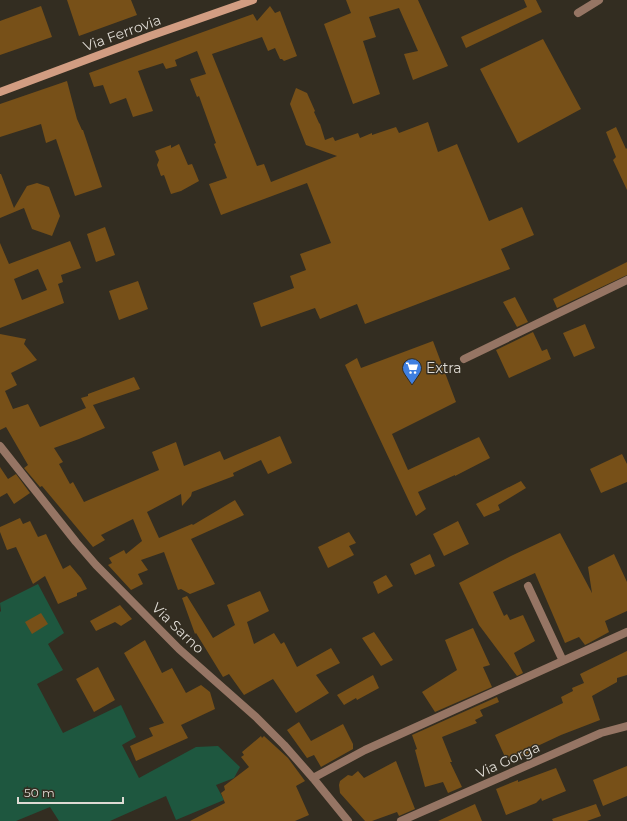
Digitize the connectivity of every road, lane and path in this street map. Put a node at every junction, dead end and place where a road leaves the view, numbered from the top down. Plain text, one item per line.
1 (253, 0) edge
2 (599, 0) edge
3 (578, 13) dead end
4 (0, 92) edge
5 (627, 280) edge
6 (464, 359) dead end
7 (0, 446) edge
8 (528, 586) dead end
9 (627, 632) edge
10 (563, 661) junction
11 (627, 726) edge
12 (313, 778) junction
13 (348, 821) edge
14 (401, 821) edge

1 - 4 main road, Via Ferrovia
2 - 3 street
5 - 6 street
7 - 12 street, Via Sarno
8 - 10 street
9 - 10 street
10 - 12 street
11 - 14 street, Via Gorga
12 - 13 street, Via Sarno

